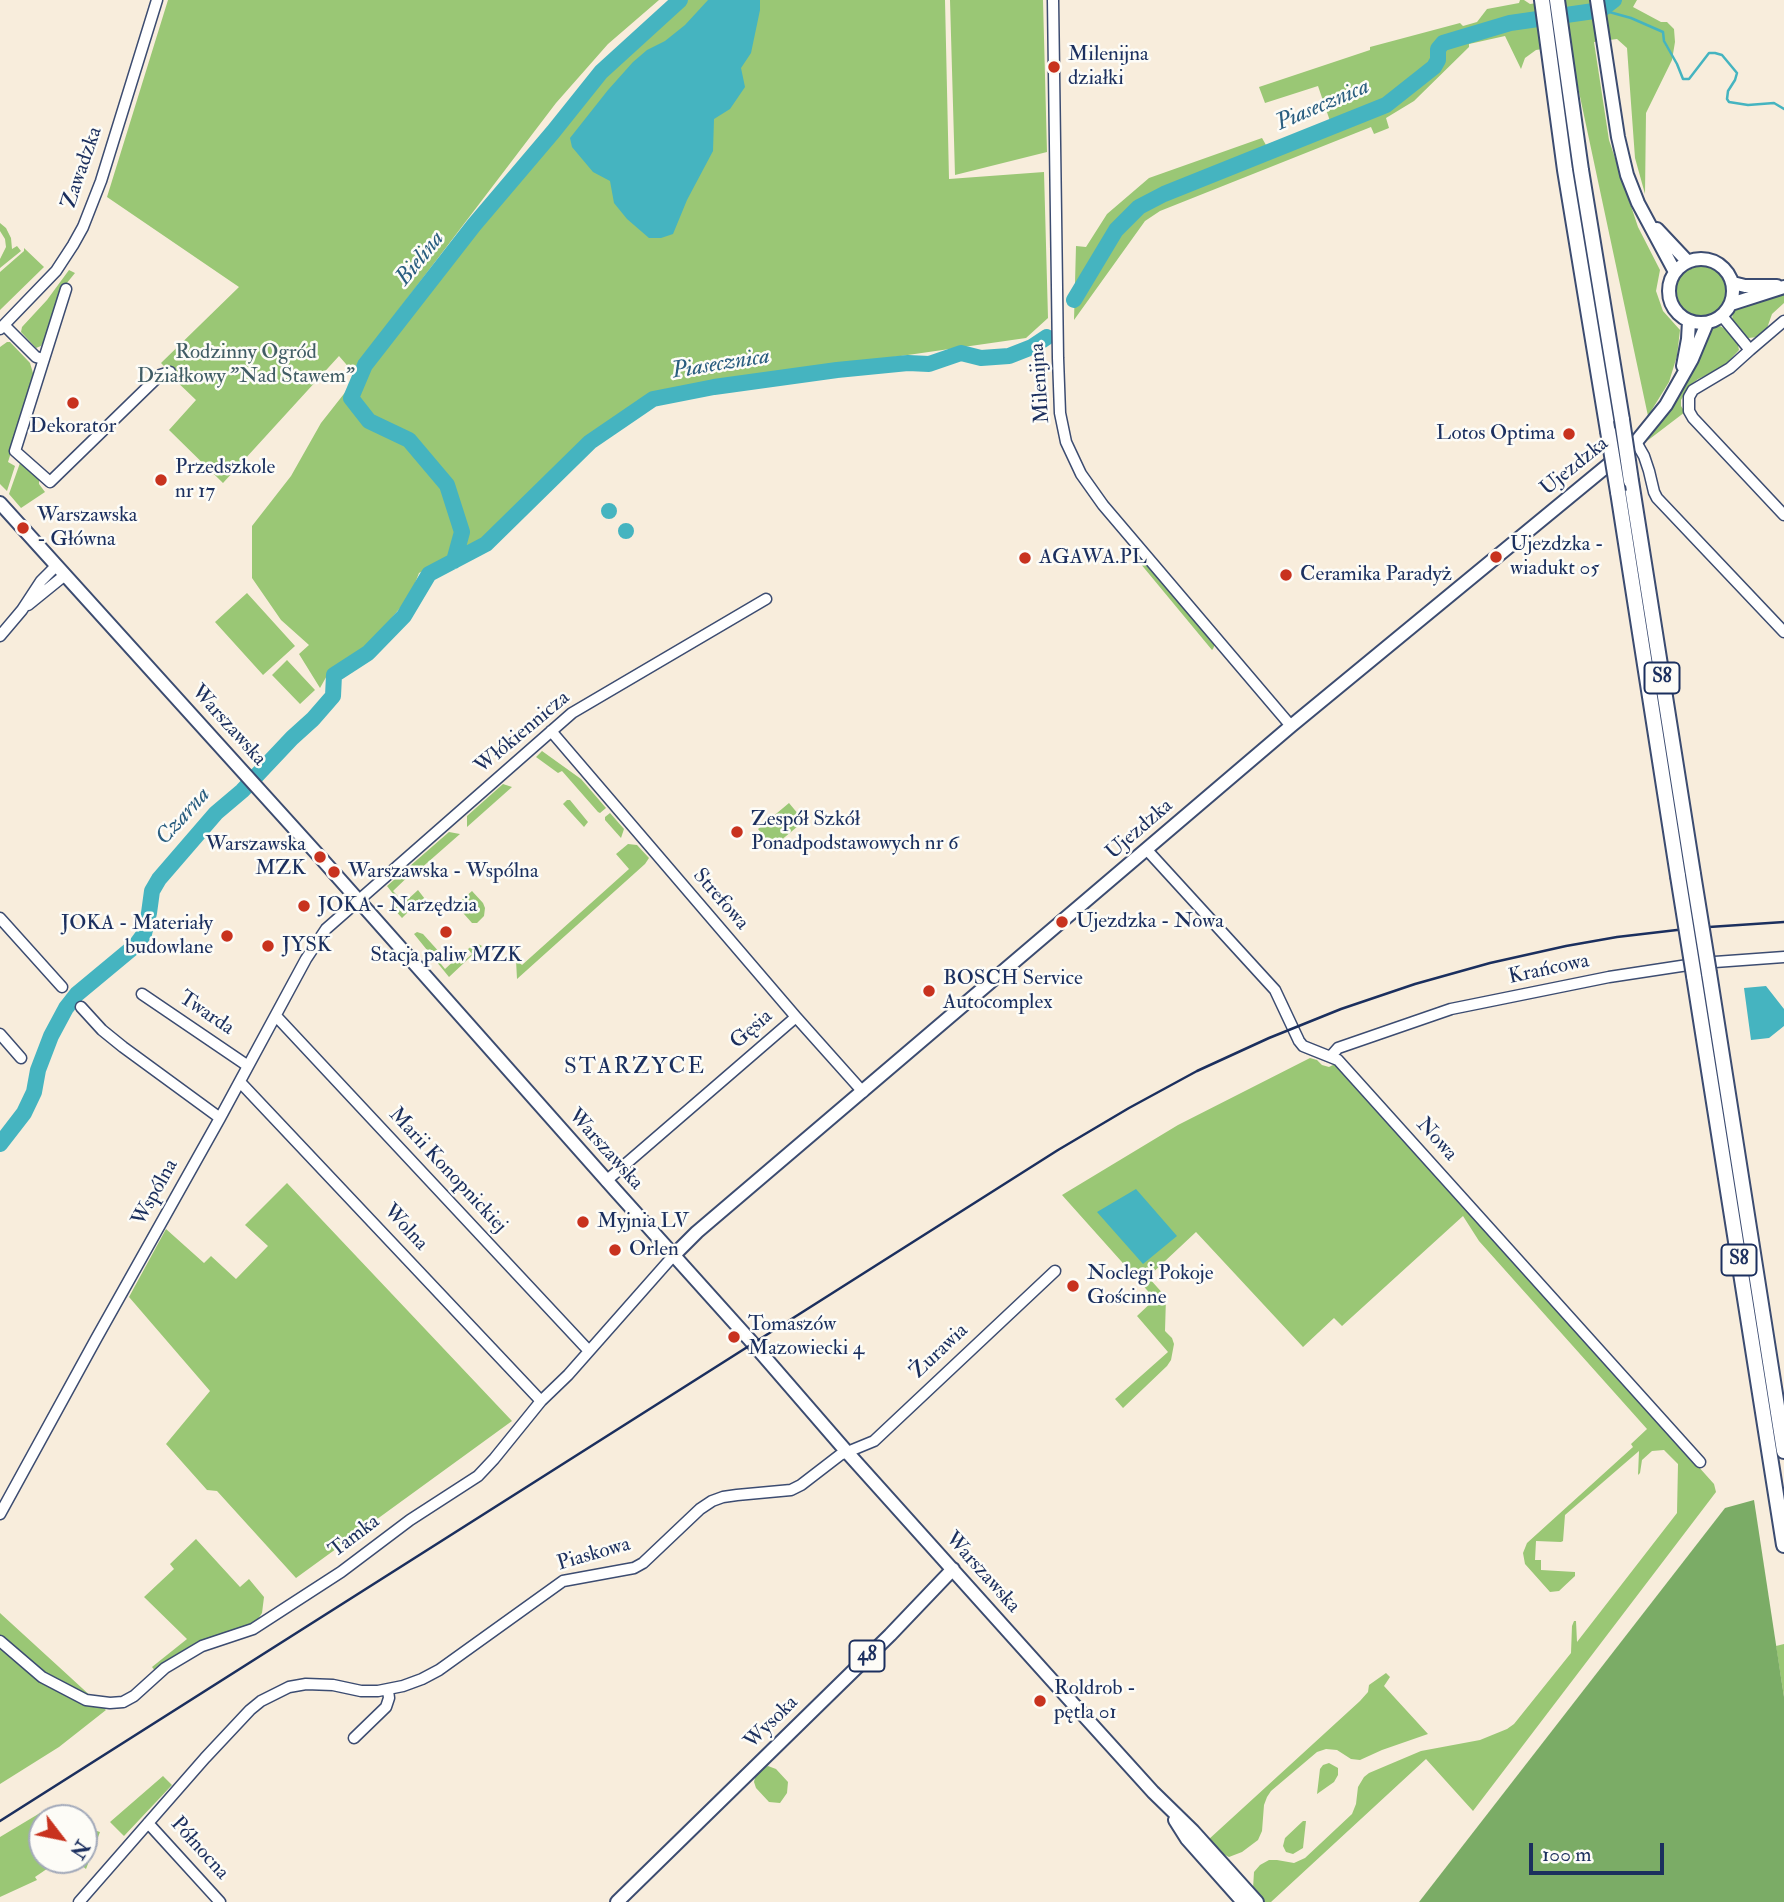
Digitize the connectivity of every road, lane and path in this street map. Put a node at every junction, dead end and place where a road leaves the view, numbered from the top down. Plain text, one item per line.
1 (157, 0) edge
2 (1053, 0) edge
3 (1547, 0) edge
4 (1597, 0) edge
5 (1556, 49) junction
6 (1647, 218) junction
7 (1688, 262) junction
8 (1675, 272) junction
9 (1733, 283) junction
10 (1784, 286) edge
11 (66, 289) dead end
12 (1731, 304) junction
13 (1723, 316) junction
14 (1689, 321) junction
15 (1784, 321) edge
16 (1707, 323) junction
17 (2, 327) edge
18 (1750, 350) junction
19 (43, 359) junction
20 (170, 372) dead end
21 (1677, 387) junction
22 (1636, 442) junction
23 (0, 503) edge
24 (1784, 515) edge
25 (60, 570) junction
26 (766, 599) dead end
27 (1784, 632) edge
28 (0, 636) edge
29 (1291, 726) junction
30 (551, 731) junction
31 (1147, 849) junction
32 (1686, 875) junction
33 (359, 901) junction
34 (0, 918) edge
35 (1784, 957) edge
36 (1702, 974) junction
37 (62, 987) dead end
38 (142, 994) dead end
39 (81, 1007) dead end
40 (276, 1016) junction
41 (796, 1017) junction
42 (0, 1034) edge
43 (1331, 1056) junction
44 (22, 1058) dead end
45 (248, 1066) junction
46 (240, 1082) junction
47 (863, 1091) junction
48 (220, 1118) junction
49 (606, 1181) junction
50 (674, 1255) junction
51 (1055, 1272) dead end
52 (589, 1352) junction
53 (541, 1401) junction
54 (846, 1451) junction
55 (1784, 1451) edge
56 (1699, 1462) dead end
57 (0, 1514) edge
58 (1784, 1545) edge
59 (953, 1569) junction
60 (0, 1641) edge
61 (388, 1690) junction
62 (354, 1738) dead end
63 (1153, 1792) junction
64 (148, 1823) junction
65 (79, 1902) edge
66 (220, 1902) edge
67 (617, 1902) edge
68 (1243, 1902) edge
69 (1257, 1902) edge

1 - 17 street, Zawadzka
2 - 29 street, Milenijna
3 - 5 highway, S8
4 - 6 main road
5 - 32 highway, S8, bridge
5 - 32 highway, S8, bridge
6 - 7 main road
6 - 8 main road
7 - 8 main road
7 - 9 main road
8 - 14 main road
9 - 10 main road
9 - 12 main road
10 - 12 main road
11 - 19 street
12 - 13 main road
13 - 16 main road
13 - 18 street
14 - 16 main road
14 - 21 main road, Ujezdzka
15 - 18 street
16 - 21 main road, Ujezdzka
17 - 19 street, Zawadzka
18 - 24 street
19 - 20 street
21 - 22 main road, Ujezdzka
22 - 27 street, Ujezdzka
22 - 29 main road, Ujezdzka
23 - 25 main road, Warszawska
25 - 28 street
25 - 33 main road, Warszawska
26 - 30 street, Włókiennicza
29 - 31 main road, Ujezdzka
30 - 33 street, Włókiennicza
30 - 41 street, Strefowa
31 - 43 street, Nowa
31 - 47 main road, Ujezdzka
32 - 36 highway, S8, bridge
33 - 40 street, Wspólna
33 - 49 main road, Warszawska
34 - 37 street
35 - 43 street, Krańcowa
36 - 55 highway, S8
36 - 58 highway, S8
38 - 45 street, Twarda
39 - 48 street
40 - 45 street, Wspólna
40 - 52 street, Marii Konopnickiej
41 - 47 street, Strefowa
41 - 49 street, Gęsia
42 - 44 street
43 - 56 street, Nowa
45 - 46 street, Wspólna
46 - 48 street, Wspólna
46 - 53 street, Wolna
47 - 50 main road, Ujezdzka
48 - 57 street, Wspólna
49 - 50 main road, Warszawska
50 - 52 street, Tamka
50 - 54 main road, Warszawska
51 - 54 street, Żurawia
52 - 53 street, Tamka
53 - 60 street, Tamka
54 - 59 main road, Warszawska
54 - 61 street, Piaskowa
59 - 63 main road, Warszawska
59 - 67 main road, Wysoka / 48
61 - 62 street
61 - 64 street, Piaskowa
63 - 68 main road, Warszawska
63 - 69 main road, Warszawska
64 - 65 street, Piaskowa
64 - 66 street, Północna

